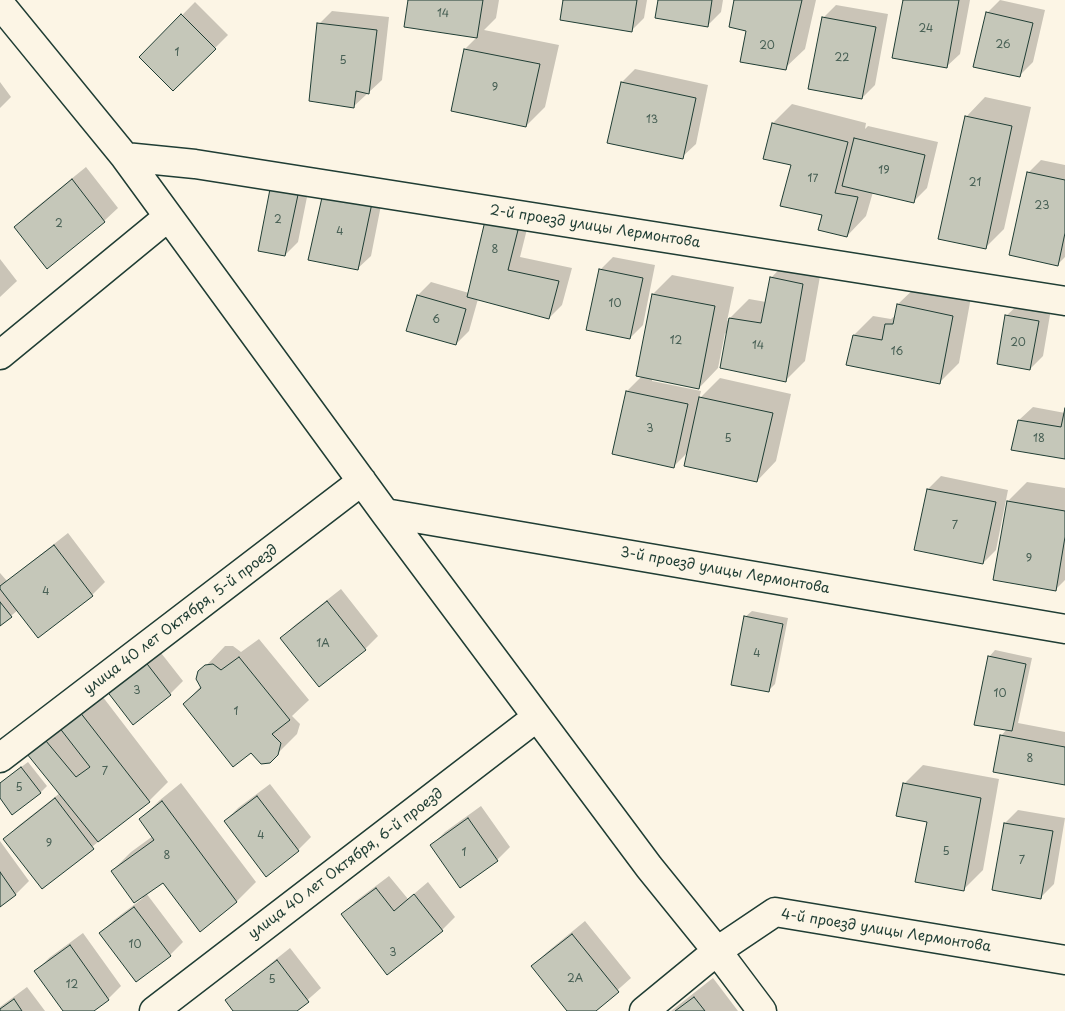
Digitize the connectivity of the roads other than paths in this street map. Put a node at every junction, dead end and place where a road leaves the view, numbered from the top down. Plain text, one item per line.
1 (0, 4) edge
2 (125, 157) junction
3 (168, 217) junction
4 (1065, 301) edge
5 (0, 355) edge
6 (362, 481) junction
7 (385, 513) junction
8 (1065, 629) edge
9 (537, 717) junction
10 (0, 758) edge
11 (717, 952) junction
12 (1065, 960) edge
13 (154, 1011) edge
14 (644, 1011) edge
15 (762, 1011) edge

1 - 2 street
2 - 3 street
2 - 4 street, 2-й проезд улицы Лермонтова
3 - 5 street
3 - 6 street
6 - 7 street
6 - 10 street, улица 40 лет Октября, 5-й проезд
7 - 8 street, 3-й проезд улицы Лермонтова
7 - 9 street
9 - 11 street
9 - 13 street, улица 40 лет Октября, 6-й проезд
11 - 12 street, 4-й проезд улицы Лермонтова
11 - 14 street, 4-й проезд улицы Лермонтова
11 - 15 street

